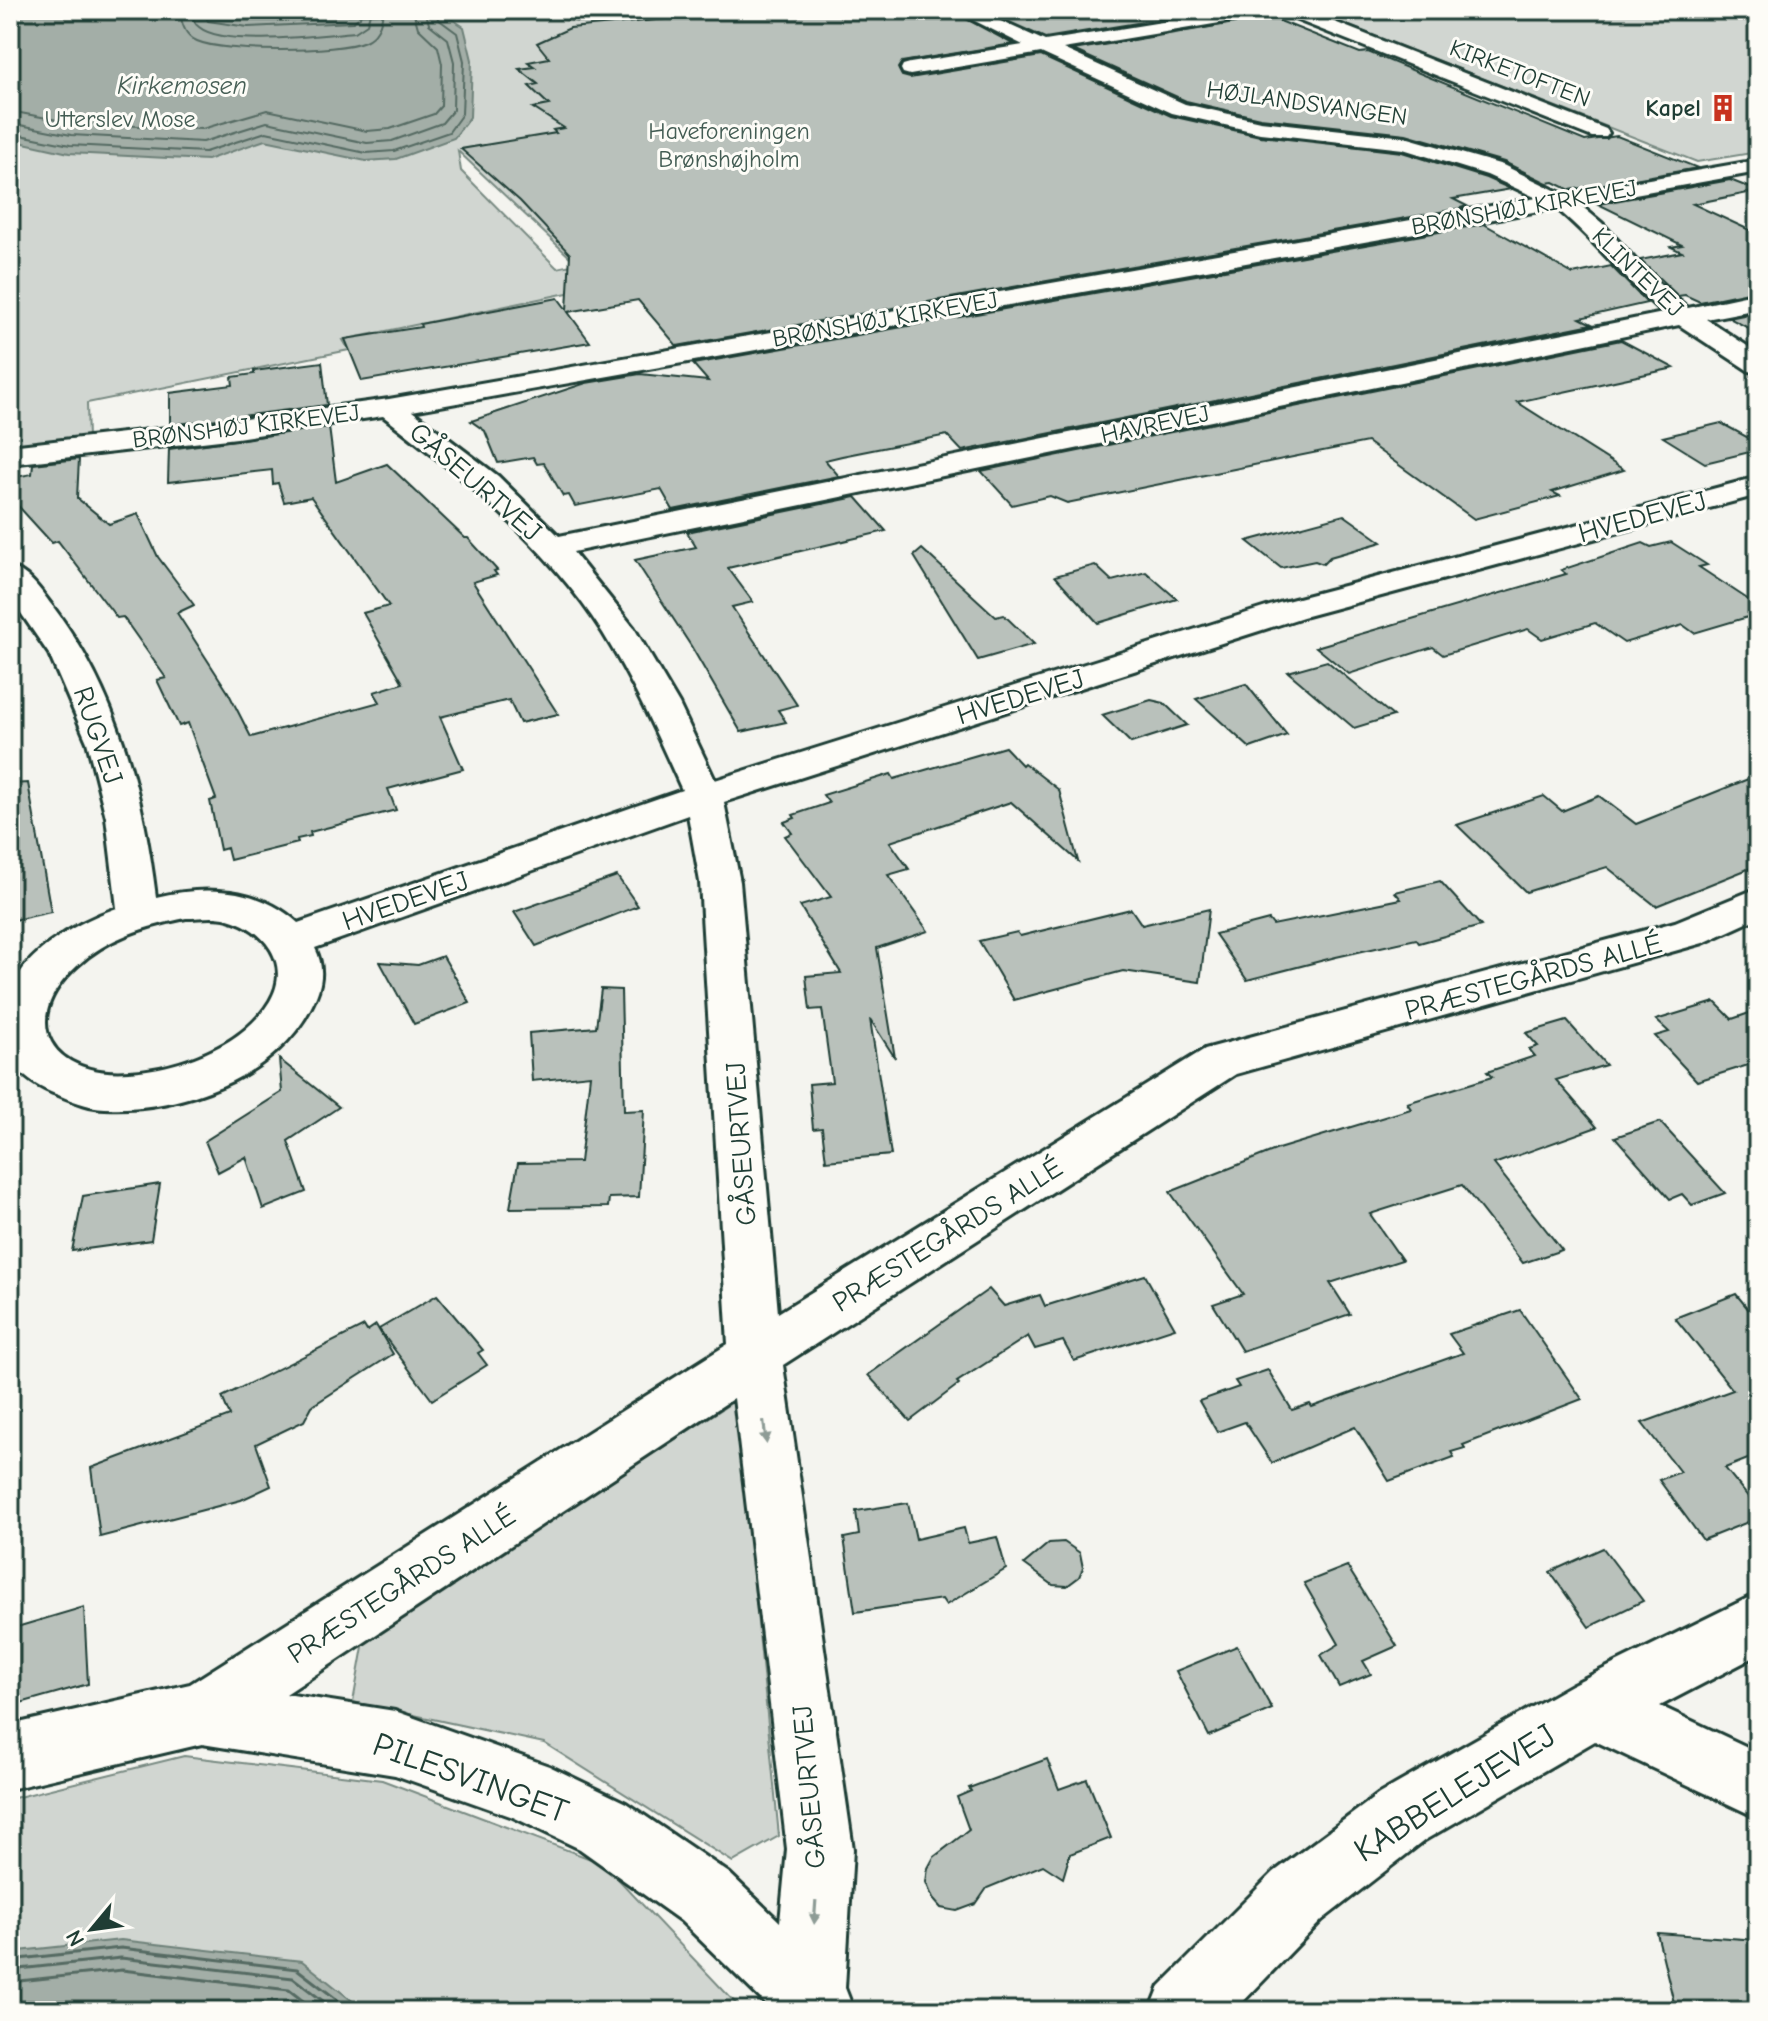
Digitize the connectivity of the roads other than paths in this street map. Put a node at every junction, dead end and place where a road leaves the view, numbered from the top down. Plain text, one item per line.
1 (962, 10) edge
2 (1268, 10) edge
3 (1288, 10) edge
4 (1045, 48) junction
5 (910, 69) dead end
6 (1599, 133) dead end
7 (1758, 166) edge
8 (1561, 201) junction
9 (1758, 301) edge
10 (1683, 316) junction
11 (1758, 365) edge
12 (389, 407) junction
13 (10, 455) edge
14 (1758, 486) edge
15 (552, 547) junction
16 (10, 577) edge
17 (704, 796) junction
18 (1758, 902) edge
19 (138, 913) junction
20 (292, 940) junction
21 (16, 1022) edge
22 (755, 1355) junction
23 (1758, 1623) edge
24 (1593, 1707) junction
25 (202, 1713) junction
26 (10, 1757) edge
27 (1758, 1786) edge
28 (814, 2004) edge
29 (1185, 2011) edge

1 - 4 street, HØJLANDSVANGEN
2 - 4 street
3 - 6 street, KIRKETOFTEN
4 - 5 street
4 - 8 street, HØJLANDSVANGEN
7 - 8 street, BRØNSHØJ KIRKEVEJ
8 - 10 street, KLINTEVEJ
8 - 12 street, BRØNSHØJ KIRKEVEJ
9 - 10 street, HAVREVEJ
10 - 11 street, KLINTEVEJ
10 - 15 street, HAVREVEJ
12 - 13 street, BRØNSHØJ KIRKEVEJ
12 - 15 street, GÅSEURTVEJ
14 - 17 street, HVEDEVEJ
15 - 17 street, GÅSEURTVEJ
16 - 19 street, RUGVEJ
17 - 20 street, HVEDEVEJ
17 - 22 street, GÅSEURTVEJ
18 - 22 street, PRÆSTEGÅRDS ALLÉ
19 - 20 street
19 - 21 street
20 - 21 street
22 - 25 street, PRÆSTEGÅRDS ALLÉ
22 -> 28 street, GÅSEURTVEJ
23 - 24 street, KABBELEJEVEJ
24 - 27 street
24 - 29 street, KABBELEJEVEJ
25 - 26 street, PILESVINGET
25 - 28 street, PILESVINGET

